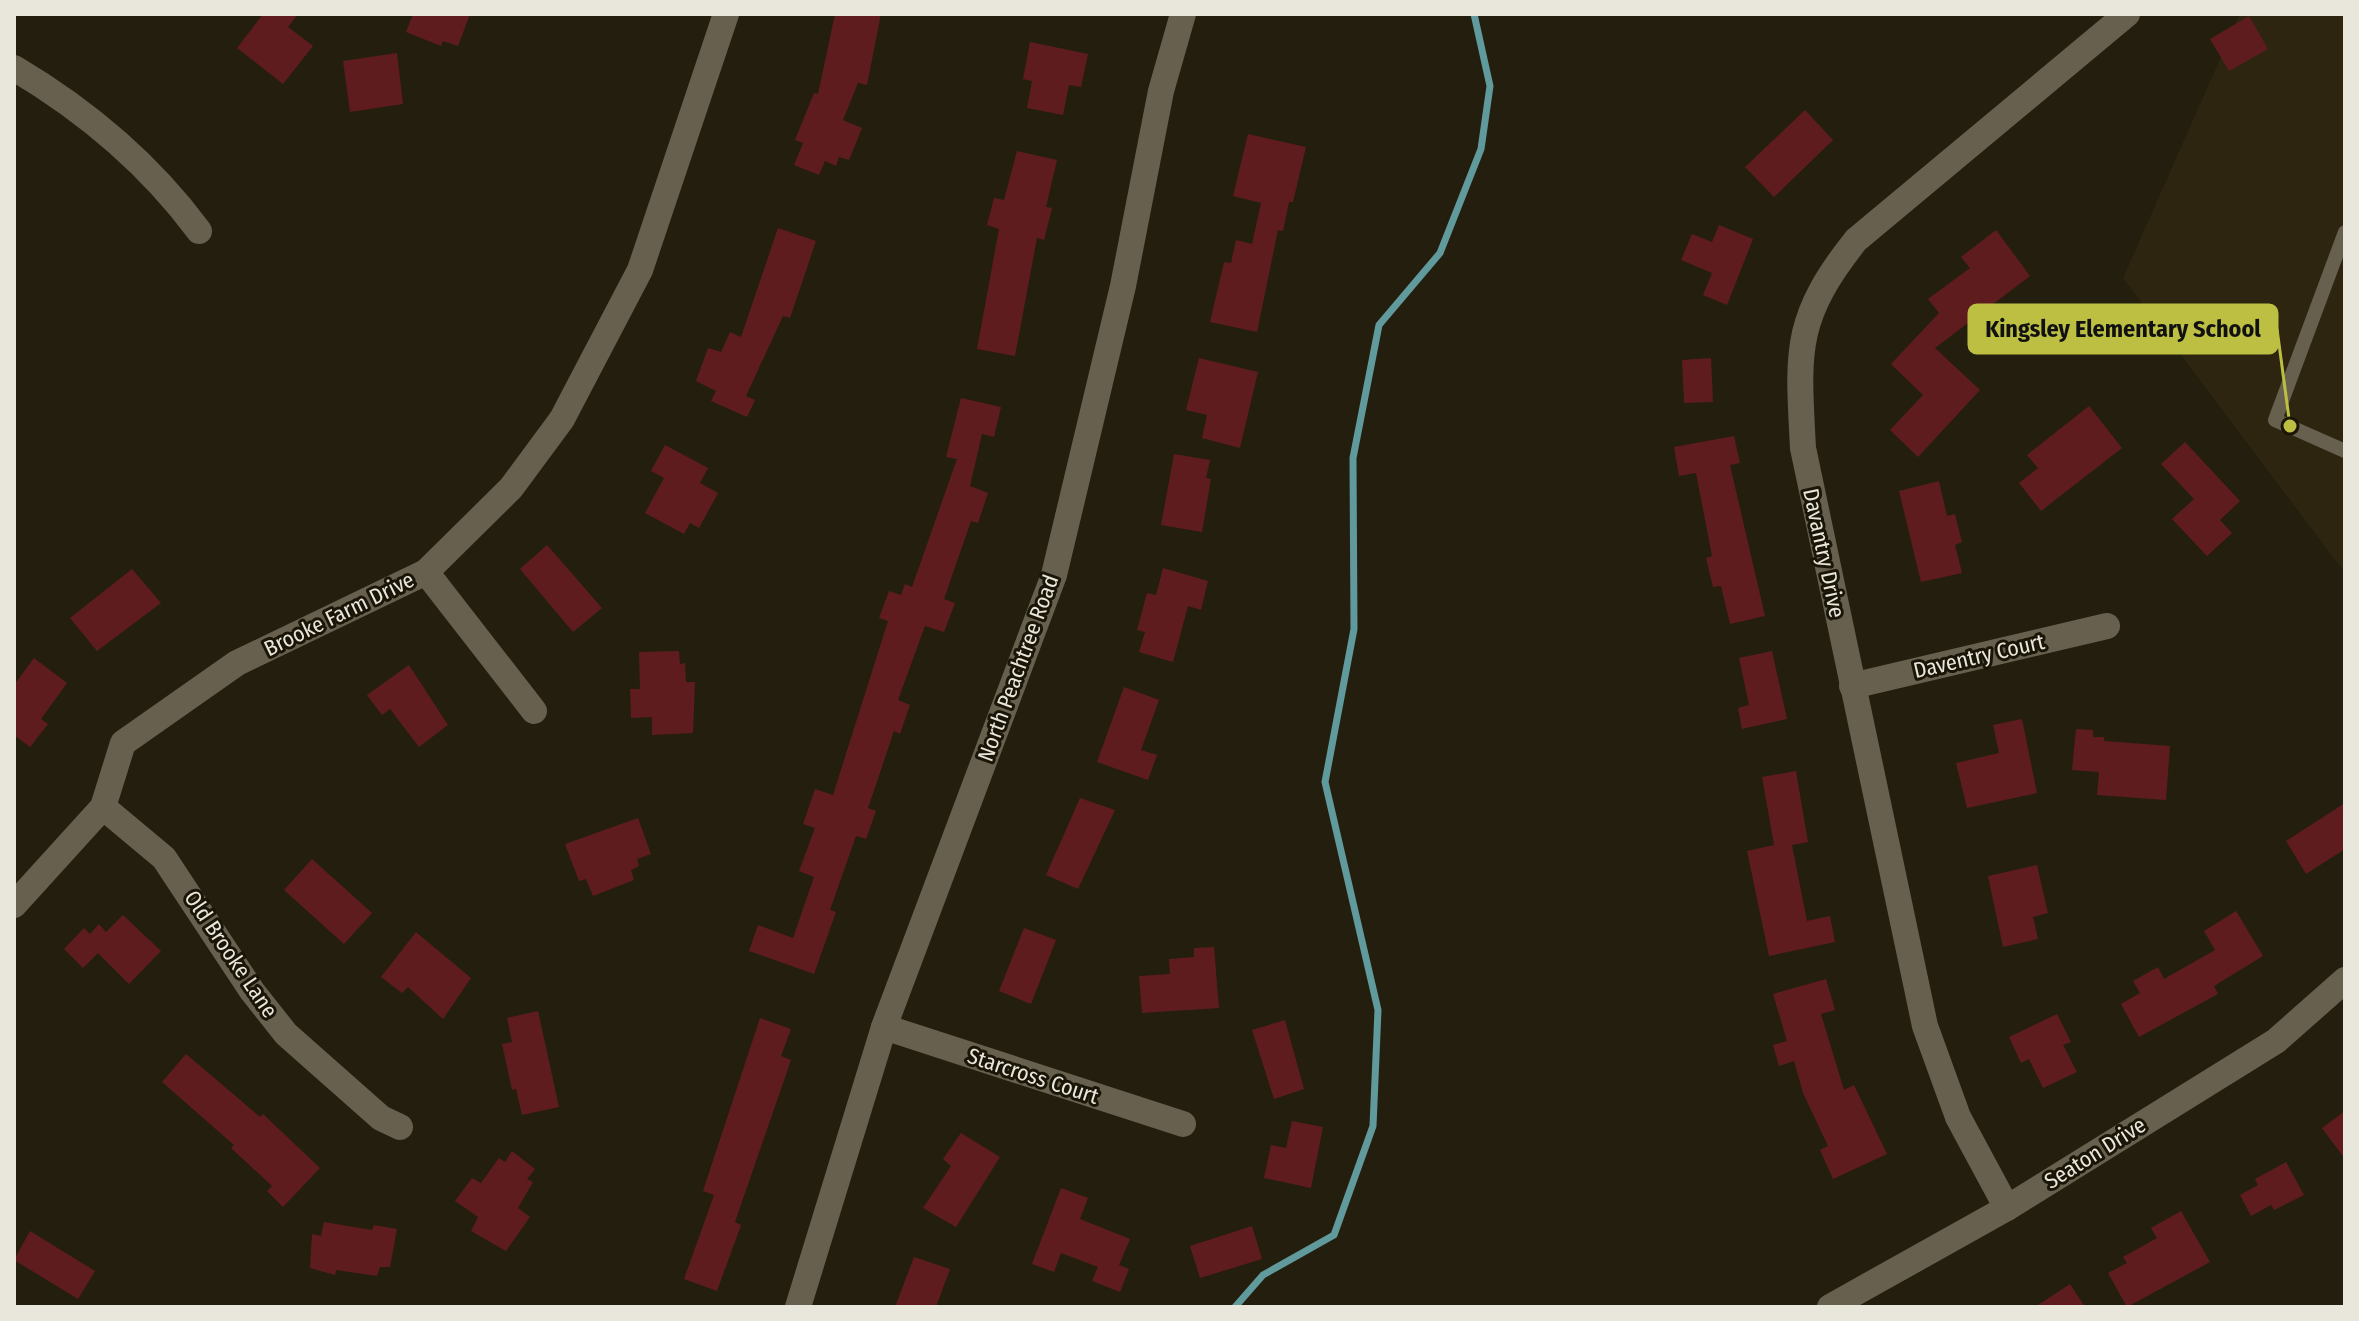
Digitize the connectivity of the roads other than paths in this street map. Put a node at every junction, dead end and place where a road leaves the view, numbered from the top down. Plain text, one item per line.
1 (726, 14) edge
2 (1183, 14) edge
3 (2127, 14) edge
4 (14, 68) edge
5 (199, 231) dead end
6 (2345, 232) edge
7 (2345, 451) edge
8 (426, 572) junction
9 (2107, 626) dead end
10 (1852, 686) junction
11 (534, 711) dead end
12 (103, 807) junction
13 (14, 905) edge
14 (2345, 980) edge
15 (884, 1027) junction
16 (1183, 1124) dead end
17 (400, 1127) dead end
18 (2007, 1208) junction
19 (798, 1307) edge
20 (1830, 1307) edge

1 - 8 street, Brooke Farm Drive
2 - 15 street, North Peachtree Road
3 - 10 street, Davantry Drive
4 - 5 street
6 - 7 lane
8 - 11 street
8 - 12 street, Brooke Farm Drive
9 - 10 street, Daventry Court
10 - 18 street, Davantry Drive
12 - 13 street, Brooke Farm Drive
12 - 17 street, Old Brooke Lane
14 - 18 street, Seaton Drive
15 - 16 street, Starcross Court
15 - 19 street, North Peachtree Road
18 - 20 street, Seaton Drive

